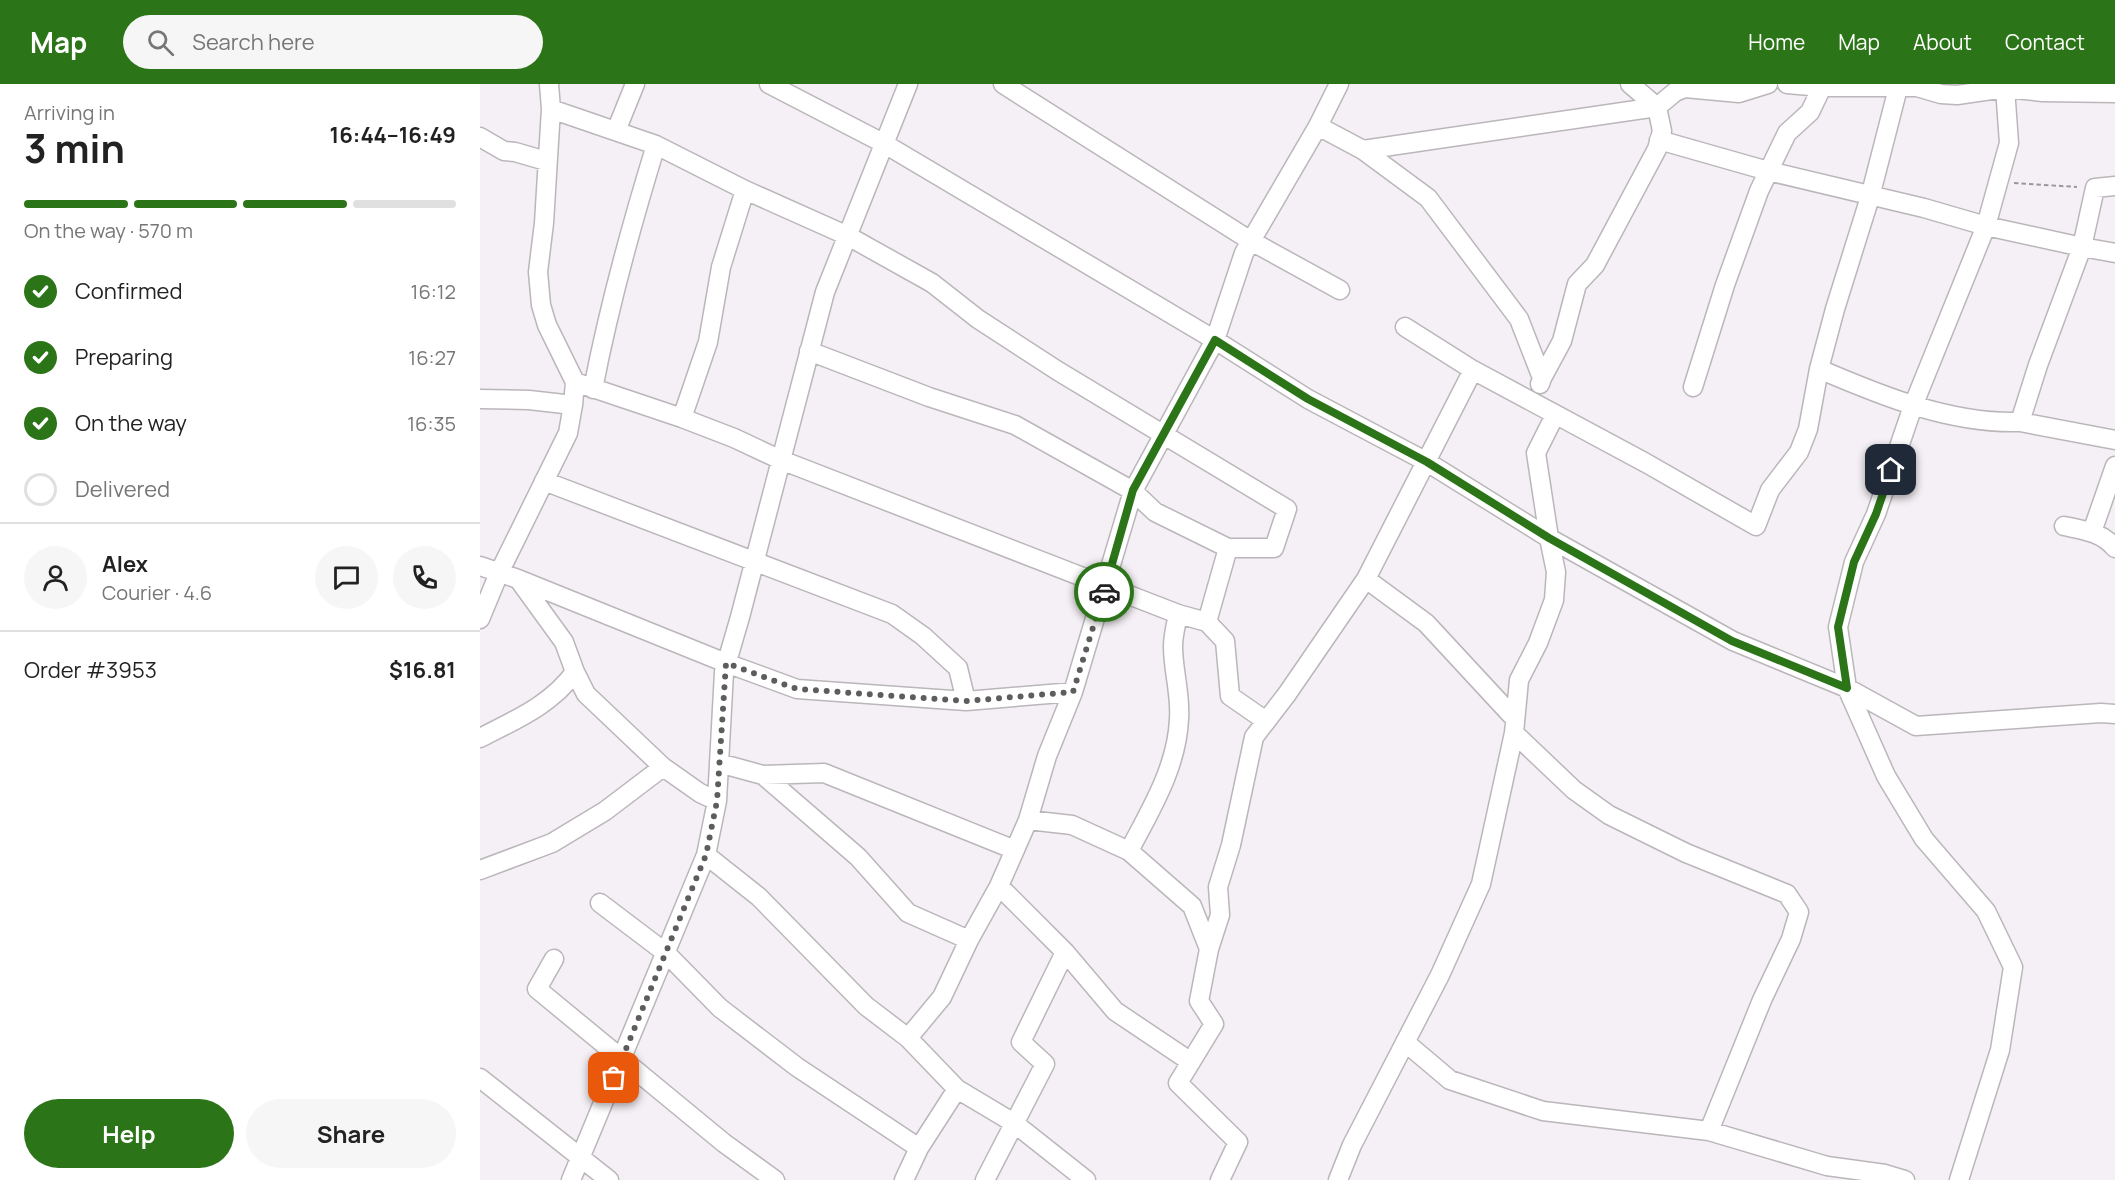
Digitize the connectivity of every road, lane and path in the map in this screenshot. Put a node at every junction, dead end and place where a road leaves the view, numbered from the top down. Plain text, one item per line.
1 (549, 84) edge
2 (635, 84) edge
3 (769, 84) edge
4 (807, 84) edge
5 (908, 84) edge
6 (1003, 84) edge
7 (1339, 84) edge
8 (1630, 84) edge
9 (1763, 84) edge
10 (1787, 84) edge
11 (1822, 87) junction
12 (1993, 87) edge
13 (1898, 88) junction
14 (2109, 90) edge
15 (811, 105) junction
16 (1658, 107) junction
17 (551, 109) junction
18 (1318, 126) junction
19 (616, 131) junction
20 (480, 137) edge
21 (1659, 140) junction
22 (883, 143) junction
23 (656, 145) junction
24 (1363, 150) junction
25 (546, 161) junction
26 (1768, 171) junction
27 (1998, 182) junction
28 (2115, 186) edge
29 (2095, 188) junction
30 (745, 190) junction
31 (1870, 197) junction
32 (1986, 226) junction
33 (848, 236) junction
34 (1251, 241) junction
35 (2082, 247) junction
36 (2115, 253) edge
37 (1340, 290) dead end
38 (1405, 327) dead end
39 (1215, 340) junction
40 (808, 351) junction
41 (1819, 369) junction
42 (1473, 370) junction
43 (1542, 378) junction
44 (574, 382) junction
45 (1693, 387) dead end
46 (593, 389) junction
47 (480, 399) edge
48 (1535, 404) junction
49 (573, 405) junction
50 (1913, 405) junction
51 (1556, 414) junction
52 (682, 418) junction
53 (2020, 422) junction
54 (1164, 436) junction
55 (2115, 440) edge
56 (781, 460) junction
57 (1427, 462) junction
58 (2115, 466) edge
59 (544, 481) junction
60 (1133, 490) junction
61 (2064, 526) dead end
62 (2092, 532) junction
63 (1549, 538) junction
64 (1228, 548) junction
65 (2115, 548) edge
66 (754, 562) junction
67 (480, 566) edge
68 (498, 573) junction
69 (518, 579) junction
70 (1366, 579) junction
71 (1106, 585) junction
72 (1178, 614) junction
73 (480, 619) edge
74 (1207, 622) junction
75 (726, 663) junction
76 (575, 672) junction
77 (1847, 688) junction
78 (1073, 692) junction
79 (966, 701) junction
80 (2115, 714) edge
81 (1266, 721) junction
82 (1515, 726) junction
83 (480, 738) edge
84 (719, 763) junction
85 (663, 766) junction
86 (763, 775) junction
87 (717, 801) junction
88 (1028, 820) junction
89 (1015, 850) junction
90 (1129, 851) junction
91 (706, 855) junction
92 (480, 870) edge
93 (999, 886) junction
94 (600, 903) dead end
95 (969, 940) junction
96 (1209, 949) junction
97 (1065, 952) junction
98 (666, 953) junction
99 (554, 959) dead end
100 (908, 1038) junction
101 (1405, 1042) junction
102 (623, 1058) junction
103 (1191, 1062) junction
104 (480, 1078) edge
105 (957, 1089) junction
106 (1014, 1123) junction
107 (1709, 1131) junction
108 (919, 1148) junction
109 (581, 1157) junction
110 (572, 1180) edge
111 (609, 1180) edge
112 (775, 1180) edge
113 (904, 1180) edge
114 (985, 1180) edge
115 (1086, 1180) edge
116 (1220, 1180) edge
117 (1338, 1180) edge
118 (1905, 1180) edge
119 (1959, 1180) edge

1 - 17 street
2 - 19 street
3 - 15 street
4 - 15 street
5 - 22 street
6 - 34 street
7 - 18 street
8 - 16 street
9 - 16 street
10 - 11 street
11 - 13 street
11 - 26 street
12 - 13 street
12 - 14 street
12 - 27 street
13 - 31 street
15 - 22 street
16 - 21 street
16 - 24 street
17 - 19 street
17 - 25 street
18 - 24 street
18 - 34 street
19 - 23 street
20 - 25 street
21 - 26 street
21 - 43 street
22 - 33 street
22 - 39 street
23 - 30 street
23 - 46 street
24 - 43 street
25 - 44 street
26 - 31 street
26 - 45 street
27 - 29 path
27 - 32 street
28 - 29 street
29 - 35 street
30 - 33 street
30 - 52 street
31 - 32 street
31 - 41 street
32 - 35 street
32 - 50 street
33 - 40 street
33 - 54 street
34 - 37 street
34 - 39 street
35 - 36 street
35 - 53 street
38 - 42 street
39 - 54 street
39 - 57 street
40 - 56 street
40 - 60 street
41 - 50 street
41 - 51 street
42 - 48 street
42 - 57 street
43 - 48 street
44 - 46 street
44 - 49 street
46 - 52 street
47 - 49 street
48 - 51 street
49 - 59 street
50 - 53 street
50 - 77 street
51 - 63 street
52 - 56 street
53 - 55 street
54 - 60 street
54 - 64 street
56 - 66 street
56 - 71 street
57 - 63 street
57 - 70 street
58 - 62 street
59 - 66 street
59 - 68 street
60 - 64 street
60 - 71 street
61 - 62 street
62 - 65 street
63 - 77 street
63 - 82 street
64 - 74 street
66 - 75 street
66 - 79 street
67 - 68 street
68 - 69 street
68 - 73 street
69 - 75 street
69 - 76 street
70 - 81 street
70 - 82 street
71 - 72 street
71 - 78 street
72 - 74 street
72 - 90 street
74 - 81 street
75 - 79 street
75 - 84 street
76 - 83 street
76 - 85 street
77 - 80 street
77 - 119 street
78 - 79 street
78 - 88 street
81 - 96 street
82 - 101 street
82 - 107 street
84 - 86 street
84 - 87 street
85 - 87 street
85 - 92 street
86 - 89 street
86 - 95 street
87 - 91 street
88 - 89 street
88 - 90 street
89 - 93 street
90 - 96 street
91 - 98 street
91 - 100 street
93 - 95 street
93 - 97 street
94 - 98 street
95 - 100 street
96 - 103 street
97 - 103 street
97 - 106 street
98 - 102 street
98 - 108 street
99 - 102 street
100 - 105 street
101 - 107 street
101 - 117 street
102 - 109 street
102 - 112 street
103 - 116 street
104 - 109 street
105 - 106 street
105 - 108 street
106 - 114 street
106 - 115 street
107 - 118 street
108 - 113 street
109 - 110 street
109 - 111 street

